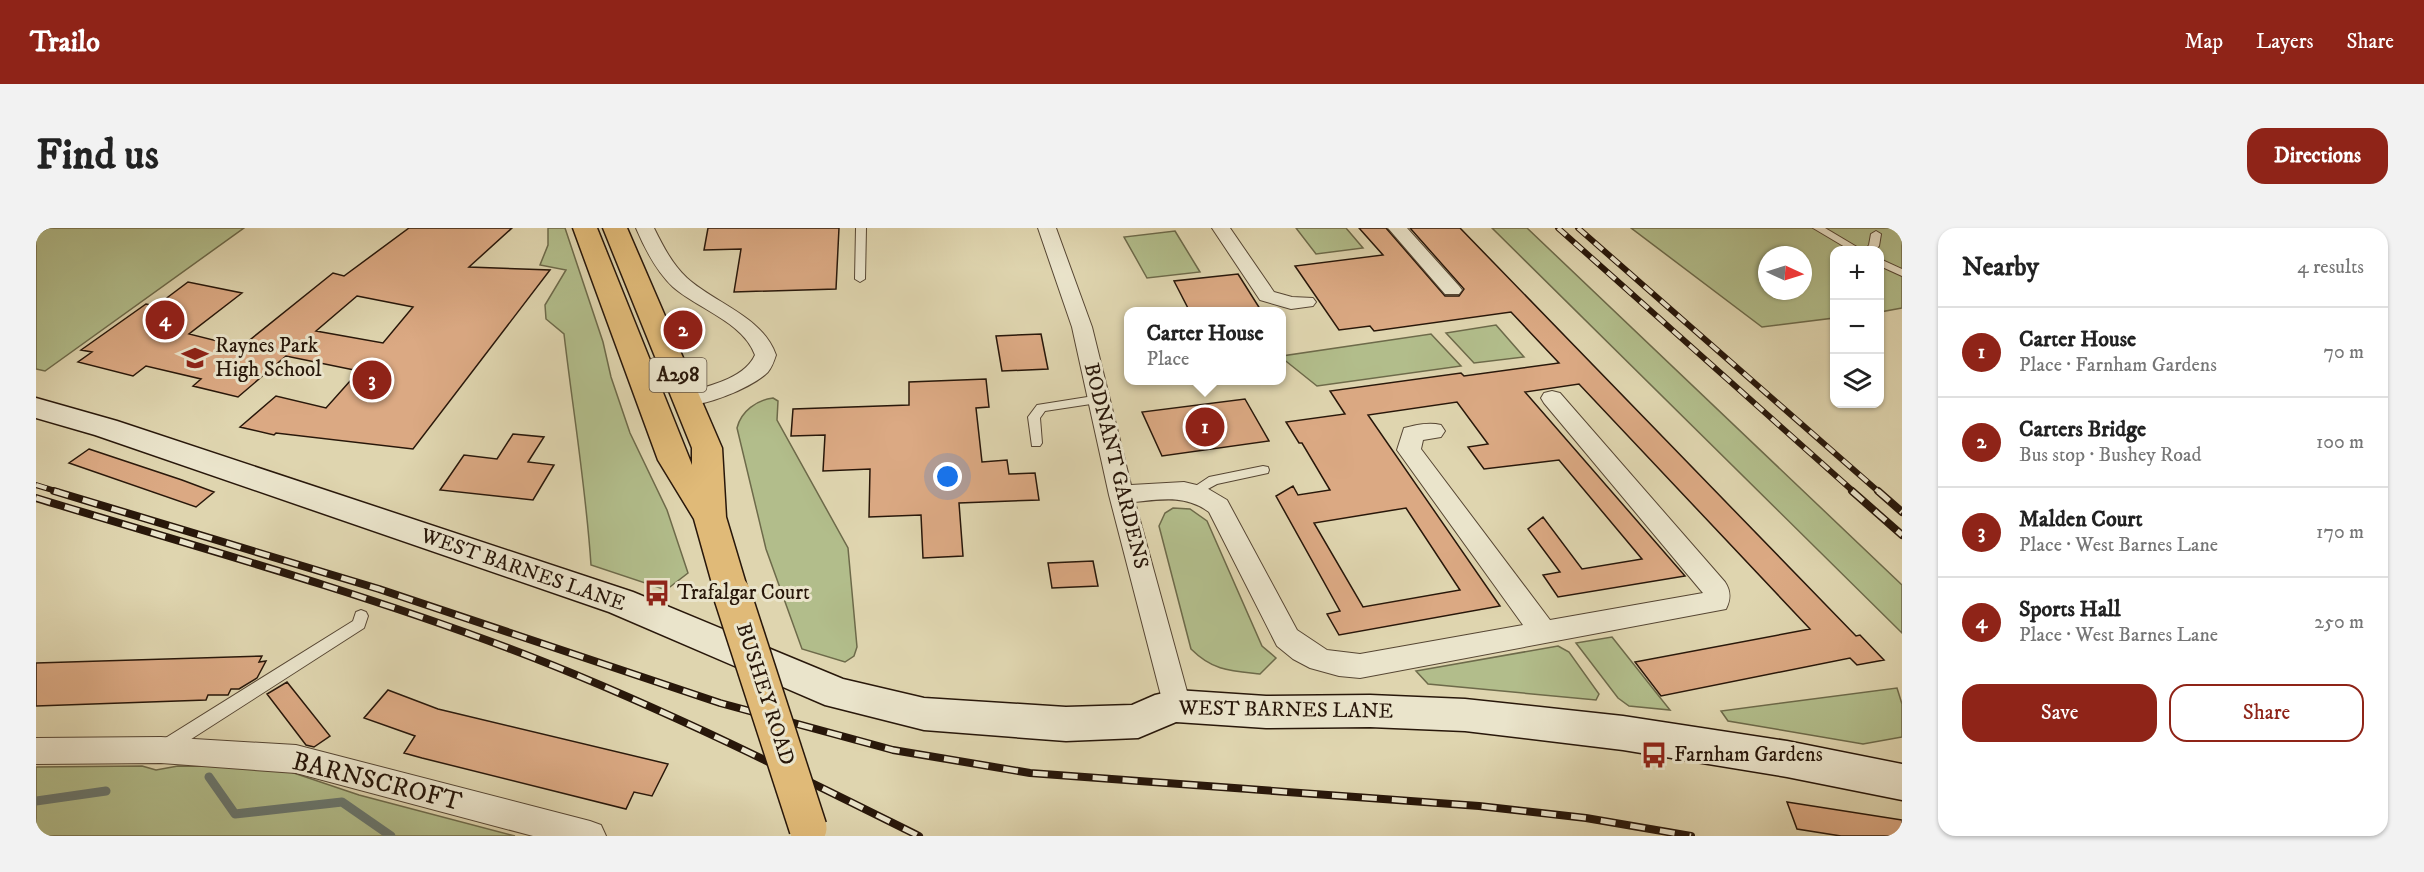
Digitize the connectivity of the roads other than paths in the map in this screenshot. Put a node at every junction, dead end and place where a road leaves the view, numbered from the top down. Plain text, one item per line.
1 (585, 228) edge
2 (861, 228) edge
3 (1047, 228) edge
4 (1221, 228) edge
5 (1397, 228) edge
6 (1818, 228) edge
7 (627, 232) edge
8 (1876, 234) dead end
9 (1850, 246) edge
10 (1874, 246) edge
11 (1884, 264) edge
12 (1902, 273) edge
13 (860, 279) dead end
14 (1452, 290) dead end
15 (1306, 302) dead end
16 (1552, 398) dead end
17 (688, 399) junction
18 (1100, 399) junction
19 (36, 408) edge
20 (1433, 431) dead end
21 (1036, 443) dead end
22 (1263, 470) dead end
23 (1195, 491) junction
24 (1121, 495) junction
25 (710, 517) junction
26 (361, 616) dead end
27 (1543, 632) junction
28 (1176, 706) junction
29 (161, 750) junction
30 (36, 752) edge
31 (1902, 782) edge
32 (809, 832) edge
33 (590, 836) edge

1 - 25 main road, BUSHEY ROAD / A298
2 - 13 lane
3 - 18 street, BODNANT GARDENS
4 - 15 street
5 - 14 street
6 - 9 lane
7 - 17 main road, BUSHEY ROAD / A298
7 - 17 street, BUSHEY ROAD
8 - 10 lane
11 - 12 lane
16 - 27 street
17 - 25 main road, BUSHEY ROAD / A298
18 - 21 lane
18 - 24 street, BODNANT GARDENS
19 - 28 main road, WEST BARNES LANE
20 - 27 street
22 - 23 lane
23 - 24 street
23 - 27 street
24 - 28 street, BODNANT GARDENS
25 - 32 main road, BUSHEY ROAD / A298, bridge
26 - 29 lane
28 - 31 main road, WEST BARNES LANE
29 - 30 street, BARNSCROFT
29 - 33 street, BARNSCROFT

